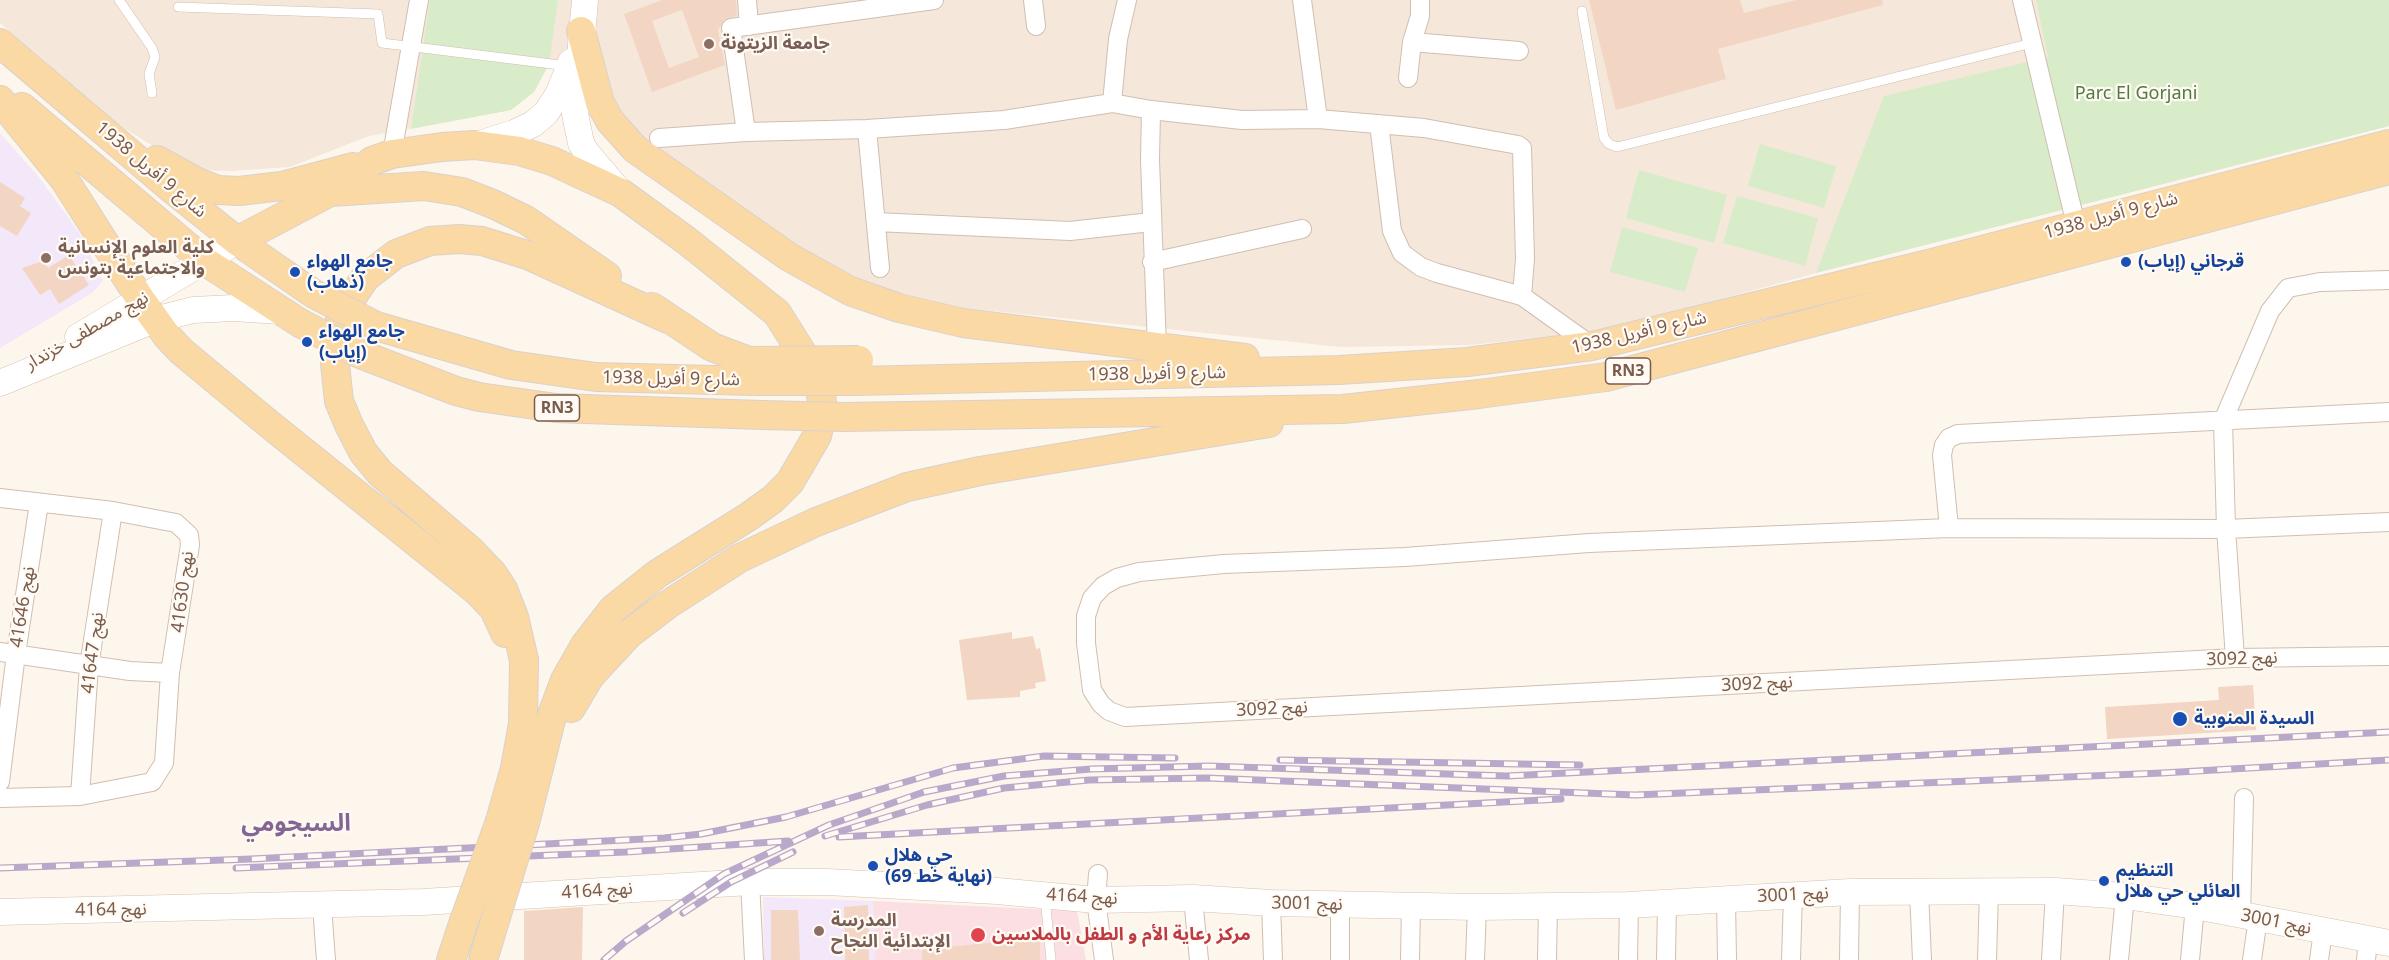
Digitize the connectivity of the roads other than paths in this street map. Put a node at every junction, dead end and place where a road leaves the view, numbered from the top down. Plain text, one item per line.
1 (118, 0) edge
2 (419, 0) edge
3 (585, 0) edge
4 (747, 0) edge
5 (934, 0) edge
6 (1033, 0) edge
7 (1127, 0) edge
8 (1302, 0) edge
9 (1420, 0) edge
10 (2022, 0) edge
11 (178, 8) dead end
12 (1582, 12) dead end
13 (750, 26) junction
14 (1036, 26) dead end
15 (581, 31) junction
16 (1412, 42) junction
17 (2032, 43) junction
18 (0, 44) edge
19 (411, 48) junction
20 (1519, 51) dead end
21 (570, 66) junction
22 (1408, 78) dead end
23 (0, 88) edge
24 (152, 93) dead end
25 (0, 100) edge
26 (68, 100) junction
27 (1112, 103) junction
28 (1151, 111) junction
29 (1318, 119) junction
30 (1379, 124) junction
31 (867, 129) junction
32 (746, 132) junction
33 (659, 138) dead end
34 (2389, 144) edge
35 (474, 146) junction
36 (382, 158) junction
37 (2389, 170) edge
38 (330, 192) junction
39 (621, 193) junction
40 (876, 222) junction
41 (1151, 222) junction
42 (2076, 225) junction
43 (1302, 229) dead end
44 (237, 241) junction
45 (206, 261) junction
46 (1152, 262) junction
47 (880, 267) dead end
48 (2389, 280) edge
49 (1522, 296) junction
50 (148, 310) junction
51 (290, 317) junction
52 (668, 319) junction
53 (1592, 346) junction
54 (1157, 347) junction
55 (1339, 370) junction
56 (752, 371) junction
57 (0, 382) edge
58 (1343, 409) junction
59 (2389, 412) edge
60 (2223, 421) junction
61 (0, 498) edge
62 (39, 503) junction
63 (113, 511) junction
64 (2389, 522) edge
65 (1949, 528) junction
66 (2226, 529) junction
67 (8, 653) edge
68 (2389, 656) edge
69 (2235, 658) junction
70 (89, 666) junction
71 (170, 673) junction
72 (524, 686) junction
73 (543, 754) junction
74 (0, 782) edge
75 (80, 796) junction
76 (0, 798) edge
77 (2244, 798) dead end
78 (512, 822) junction
79 (1098, 874) dead end
80 (750, 882) junction
81 (1919, 891) junction
82 (1989, 891) junction
83 (2055, 891) junction
84 (1850, 892) junction
85 (1793, 894) junction
86 (1045, 895) junction
87 (2125, 896) junction
88 (1193, 898) junction
89 (1726, 899) junction
90 (1096, 900) junction
91 (1271, 903) junction
92 (1667, 903) junction
93 (1340, 904) junction
94 (1629, 904) junction
95 (322, 906) junction
96 (1411, 906) junction
97 (1548, 906) junction
98 (2195, 906) junction
99 (1477, 907) junction
100 (0, 912) edge
101 (2250, 917) junction
102 (2323, 931) junction
103 (2374, 948) edge
104 (326, 960) edge
105 (451, 960) edge
106 (483, 960) edge
107 (754, 960) edge
108 (1051, 960) edge
109 (1104, 960) edge
110 (1199, 960) edge
111 (1273, 960) edge
112 (1341, 960) edge
113 (1410, 960) edge
114 (1475, 960) edge
115 (1547, 960) edge
116 (1628, 960) edge
117 (1666, 960) edge
118 (1727, 960) edge
119 (1791, 960) edge
120 (1849, 960) edge
121 (1922, 960) edge
122 (1987, 960) edge
123 (2051, 960) edge
124 (2119, 960) edge
125 (2190, 960) edge
126 (2252, 960) edge
127 (2319, 960) edge

1 - 24 lane
2 - 19 street
3 - 15 street
4 - 13 street
5 - 13 street
6 - 14 street
7 - 27 street
8 - 29 street
9 - 16 street
10 - 17 street
11 - 19 lane
12 - 17 lane
13 - 32 street
15 - 21 street
15 - 39 street
15 - 54 main road
16 - 20 street
16 - 22 street
17 - 42 street
18 - 26 main road, شارع 9 أفريل 1938 / RN3
19 - 21 lane
19 - 36 street
21 - 35 street
23 - 45 main road, شارع 9 أفريل 1938 / RN3
25 - 50 main road
26 - 36 main road
26 - 44 main road, شارع 9 أفريل 1938 / RN3
27 - 28 street
27 - 31 street
28 - 29 street
28 - 41 street
29 - 30 street
30 - 49 street
30 - 49 street
31 - 32 street
31 - 40 street
32 - 33 street
34 - 42 main road, شارع 9 أفريل 1938 / RN3
35 - 36 main road
35 - 39 main road
36 - 38 main road
37 - 58 main road, شارع 9 أفريل 1938 / RN3
38 - 44 main road
38 - 52 main road
39 - 73 main road
40 - 41 street
40 - 47 street
41 - 46 street
42 - 53 main road, شارع 9 أفريل 1938 / RN3
43 - 46 street
44 - 45 street, نهج مصطفى خزندار
44 - 56 main road, شارع 9 أفريل 1938 / RN3, bridge
45 - 50 street, نهج مصطفى خزندار
45 - 51 main road, شارع 9 أفريل 1938 / RN3
46 - 54 street
48 - 60 street
49 - 53 street
50 - 51 street
50 - 57 street, نهج مصطفى خزندار
50 - 72 main road
51 - 58 main road, شارع 9 أفريل 1938 / RN3, bridge
52 - 56 main road
52 - 72 main road
53 - 55 main road, شارع 9 أفريل 1938 / RN3
54 - 55 main road
55 - 56 main road, شارع 9 أفريل 1938 / RN3, bridge
58 - 73 main road
59 - 60 street
60 - 65 street
60 - 66 street
61 - 62 street, نهج 41630
62 - 63 street, نهج 41630
62 - 67 street, نهج 41646
63 - 70 street, نهج 41647
63 - 71 street, نهج 41630
64 - 66 street
65 - 66 street
65 - 69 street, نهج 3092
66 - 69 street
67 - 70 street
67 - 74 street, نهج 41646
68 - 69 street, نهج 3092
70 - 71 street
70 - 75 street, نهج 41647
71 - 75 street
72 - 78 main road
73 - 78 main road
75 - 76 street
77 - 101 street
78 - 105 main road, bridge
78 - 106 main road, bridge
79 - 90 street
80 - 86 street, نهج 4164
80 - 95 street, نهج 4164
80 - 107 street
81 - 82 street, نهج 3001
81 - 84 street, نهج 3001
81 - 121 street
82 - 83 street, نهج 3001
82 - 122 street
83 - 87 street, نهج 3001
83 - 123 street
84 - 85 street, نهج 3001
84 - 120 street
85 - 89 street, نهج 3001
85 - 119 street
86 - 90 street, نهج 4164
86 - 108 lane
87 - 98 street, نهج 3001
87 - 124 street
88 - 90 street, نهج 4164
88 - 91 street, نهج 3001
88 - 110 street
89 - 92 street, نهج 3001
89 - 118 street
90 - 109 street
91 - 93 street, نهج 3001
91 - 111 street
92 - 94 street, نهج 3001
92 - 117 street
93 - 96 street, نهج 3001
93 - 112 street
94 - 97 street, نهج 3001
94 - 116 street
95 - 100 street, نهج 4164
95 - 104 street
96 - 99 street, نهج 3001
96 - 113 street
97 - 99 street, نهج 3001
97 - 115 street
98 - 101 street, نهج 3001
98 - 125 street
99 - 114 street
101 - 102 street, نهج 3001
101 - 126 street
102 - 103 street, نهج 3001
102 - 127 street

